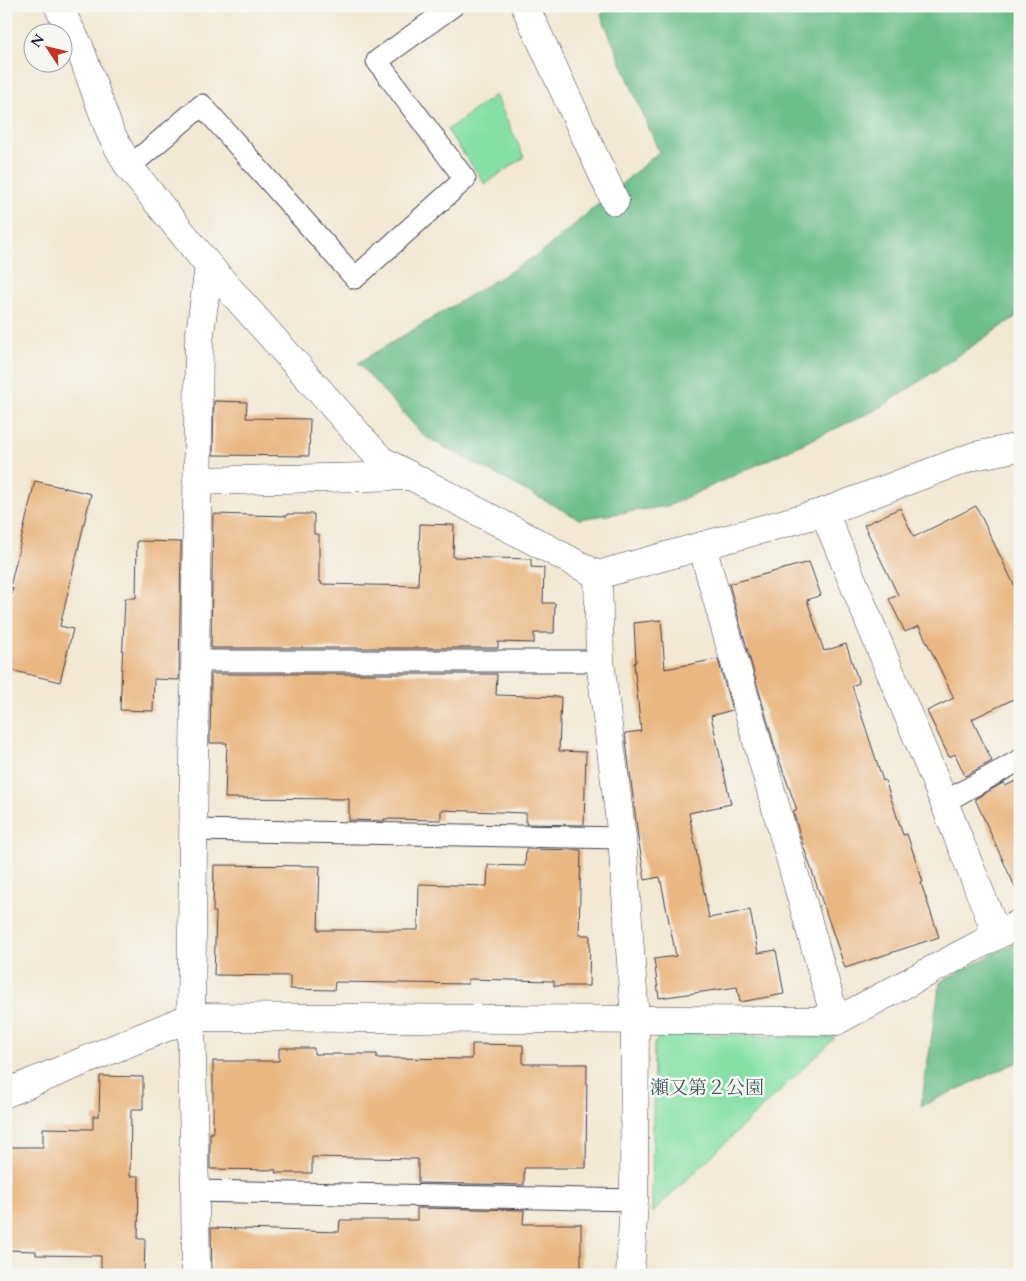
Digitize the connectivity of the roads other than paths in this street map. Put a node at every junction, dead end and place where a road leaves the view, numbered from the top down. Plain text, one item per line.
1 (58, 6) edge
2 (453, 6) edge
3 (525, 6) edge
4 (129, 167) junction
5 (615, 201) dead end
6 (209, 266) junction
7 (1020, 447) edge
8 (411, 476) junction
9 (197, 481) junction
10 (824, 512) junction
11 (702, 546) junction
12 (598, 575) junction
13 (195, 661) junction
14 (600, 661) junction
15 (1020, 760) edge
16 (944, 802) junction
17 (193, 830) junction
18 (622, 838) junction
19 (1008, 929) edge
20 (190, 1017) junction
21 (635, 1019) junction
22 (836, 1020) junction
23 (6, 1093) edge
24 (195, 1191) junction
25 (634, 1200) junction
26 (196, 1275) edge
27 (630, 1275) edge

1 - 4 street
2 - 4 lane
3 - 5 street
4 - 6 street
6 - 8 street
6 - 9 street
7 - 10 street
8 - 9 street
8 - 12 street
9 - 13 street
10 - 11 street
10 - 16 street
11 - 12 street
11 - 22 street
12 - 14 street
13 - 14 lane
13 - 17 street
14 - 18 street
15 - 16 lane
16 - 19 street
17 - 18 lane
17 - 20 street
18 - 21 street
19 - 22 street
20 - 21 street
20 - 23 street
20 - 24 street
21 - 22 street
21 - 25 street
24 - 25 lane
24 - 26 street
25 - 27 street

